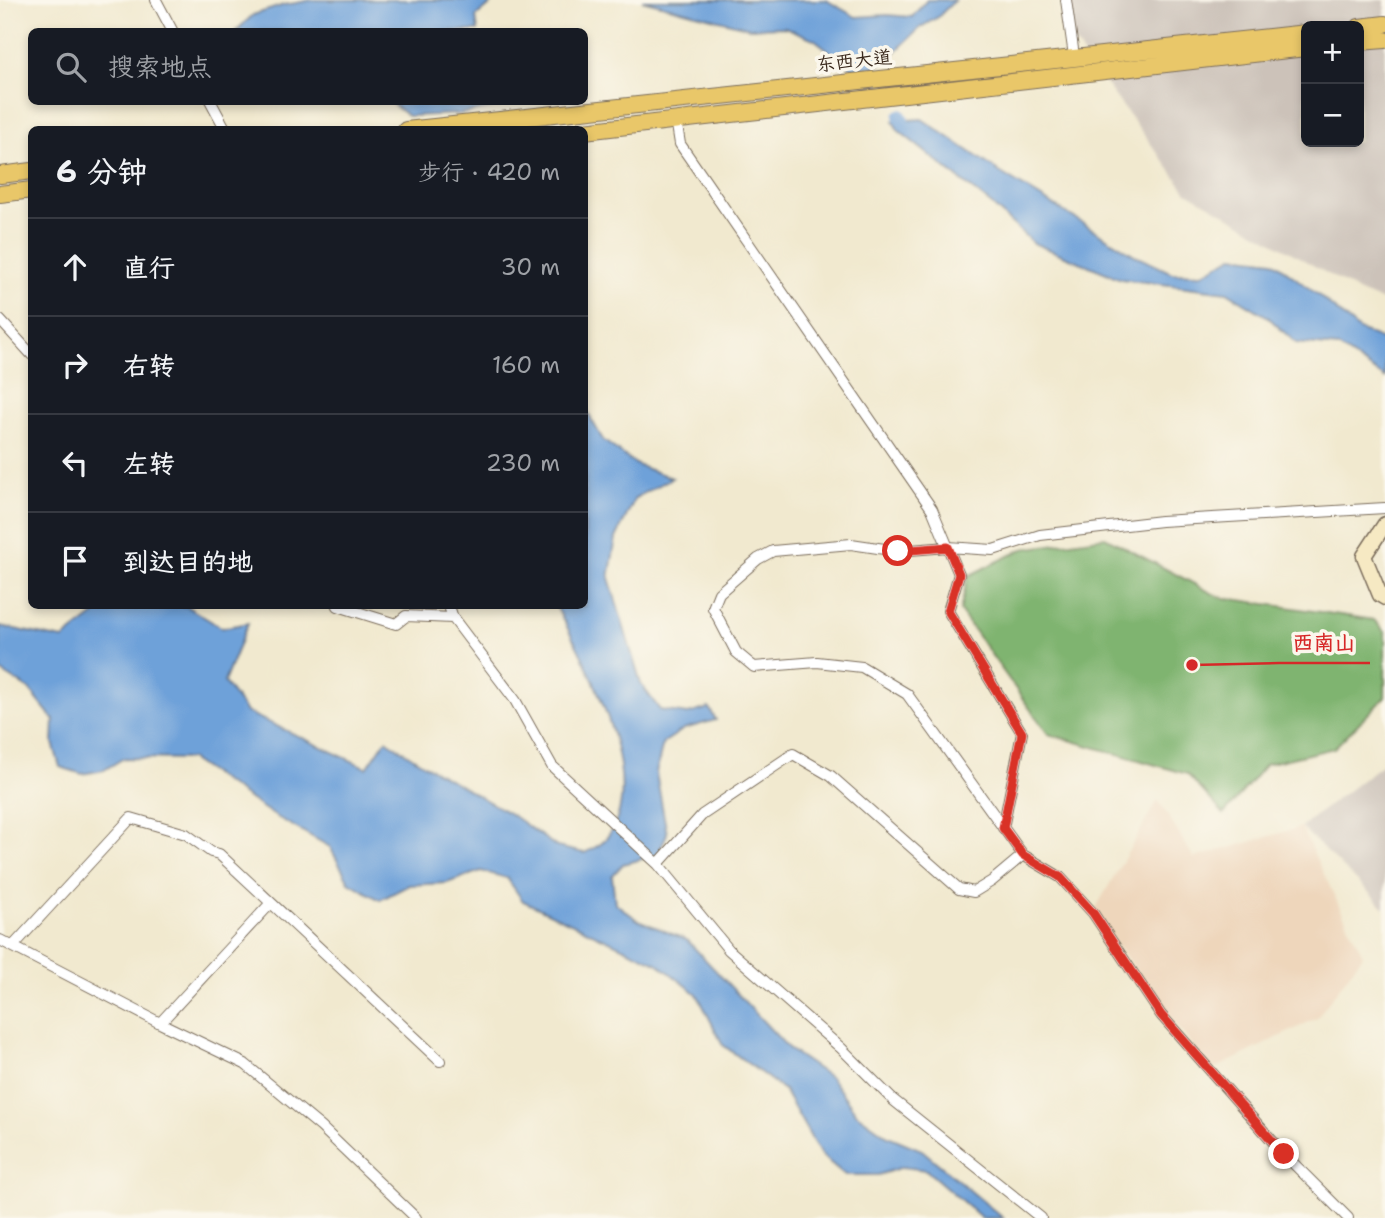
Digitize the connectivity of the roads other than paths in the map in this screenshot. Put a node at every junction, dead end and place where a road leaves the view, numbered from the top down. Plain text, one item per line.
1 (156, 0) edge
2 (1066, 0) edge
3 (1385, 24) edge
4 (1364, 26) edge
5 (171, 28) edge
6 (1301, 34) edge
7 (1385, 40) edge
8 (1364, 42) edge
9 (1301, 49) edge
10 (1074, 57) junction
11 (213, 105) edge
12 (676, 119) junction
13 (224, 126) edge
14 (443, 126) edge
15 (588, 130) edge
16 (28, 172) edge
17 (0, 175) edge
18 (28, 191) edge
19 (0, 194) edge
20 (0, 320) edge
21 (28, 351) edge
22 (1385, 508) edge
23 (1385, 524) edge
24 (948, 547) junction
25 (1385, 598) edge
26 (348, 609) edge
27 (450, 609) edge
28 (453, 618) junction
29 (1003, 828) junction
30 (1023, 855) junction
31 (658, 864) junction
32 (270, 904) junction
33 (0, 940) edge
34 (14, 945) junction
35 (160, 1023) junction
36 (440, 1061) dead end
37 (416, 1218) edge
38 (1041, 1218) edge
39 (1349, 1218) edge

1 - 5 street
2 - 10 street
3 - 4 main road
6 - 10 main road, 东西大道
7 - 8 main road
9 - 12 main road, 东西大道
10 - 14 main road, 东西大道
11 - 13 street
12 - 15 main road, 东西大道
12 - 24 street
16 - 17 main road
18 - 19 main road
20 - 21 street
22 - 24 street
23 - 25 street
24 - 29 street
24 - 29 street
26 - 28 street
27 - 28 street
28 - 31 street
29 - 30 street
30 - 31 street
30 - 39 street
31 - 38 street
32 - 34 street
32 - 35 street
32 - 36 street
33 - 34 street
34 - 35 street
35 - 37 street

